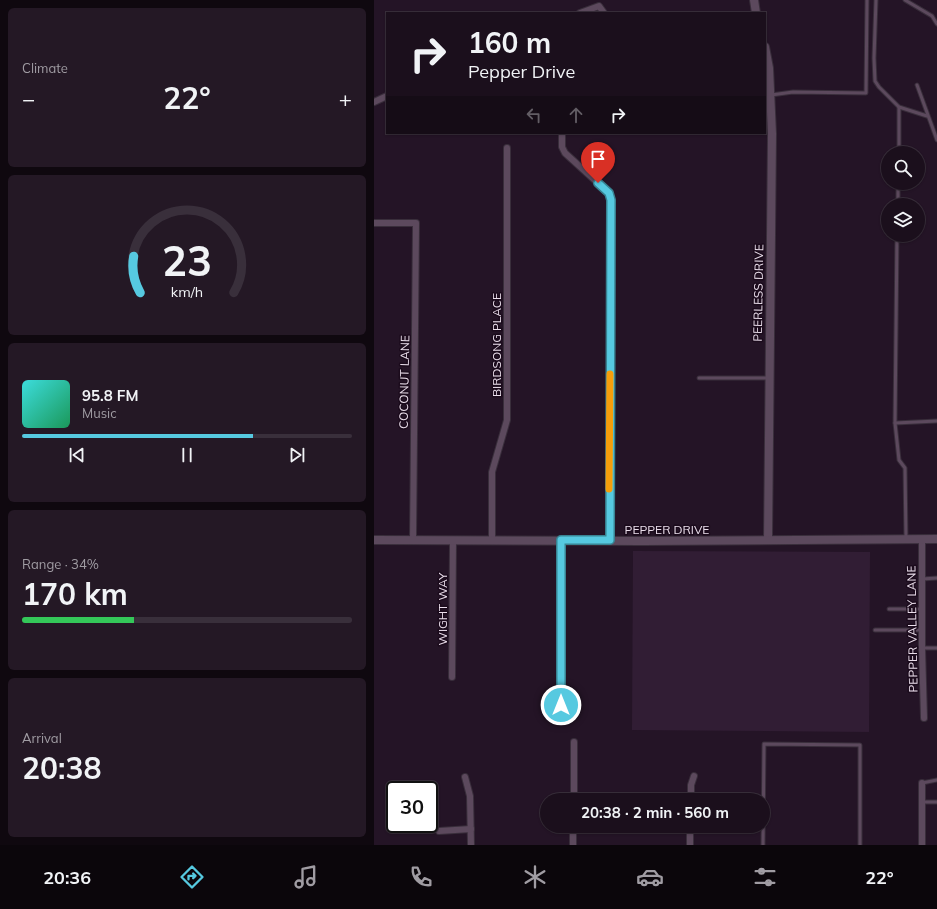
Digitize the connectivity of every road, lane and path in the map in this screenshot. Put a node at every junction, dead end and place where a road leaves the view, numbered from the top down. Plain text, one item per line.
1 (754, 0) edge
2 (867, 0) edge
3 (876, 0) edge
4 (906, 0) edge
5 (601, 3) edge
6 (582, 12) edge
7 (756, 12) edge
8 (937, 24) edge
9 (766, 51) edge
10 (917, 85) dead end
11 (771, 95) junction
12 (386, 96) edge
13 (374, 102) edge
14 (899, 107) junction
15 (927, 116) junction
16 (562, 134) edge
17 (937, 140) edge
18 (899, 146) edge
19 (507, 148) dead end
20 (374, 223) edge
21 (898, 242) edge
22 (699, 378) dead end
23 (769, 378) junction
24 (937, 421) edge
25 (895, 423) junction
26 (937, 539) edge
27 (374, 540) edge
28 (413, 540) junction
29 (453, 540) junction
30 (492, 540) junction
31 (561, 540) junction
32 (610, 540) junction
33 (768, 540) junction
34 (906, 540) junction
35 (922, 540) junction
36 (937, 578) edge
37 (922, 579) junction
38 (889, 609) dead end
39 (922, 609) junction
40 (874, 630) dead end
41 (922, 630) junction
42 (922, 648) junction
43 (937, 648) edge
44 (452, 677) dead end
45 (561, 705) dead end
46 (924, 718) dead end
47 (574, 742) dead end
48 (694, 776) dead end
49 (465, 777) dead end
50 (937, 780) edge
51 (922, 782) joint
52 (574, 793) edge
53 (691, 793) edge
54 (922, 802) junction
55 (937, 802) edge
56 (471, 829) junction
57 (438, 831) dead end
58 (573, 833) edge
59 (690, 833) edge
60 (471, 845) edge
61 (573, 845) edge
62 (690, 845) edge
63 (763, 845) edge
64 (860, 845) edge
65 (922, 845) edge

1 - 7 street
2 - 11 lane
3 - 14 lane
4 - 8 lane
5 - 6 street
9 - 11 street, PEERLESS DRIVE
10 - 15 lane
11 - 23 street, PEERLESS DRIVE
12 - 13 street
14 - 15 lane
14 - 18 lane
15 - 17 lane
16 - 32 street
19 - 30 street, BIRDSONG PLACE
20 - 28 street, COCONUT LANE
21 - 25 lane
22 - 23 lane
23 - 33 street, PEERLESS DRIVE
24 - 25 lane
25 - 34 lane
26 - 35 street, PEPPER DRIVE
27 - 28 street, PEPPER DRIVE
28 - 29 street, PEPPER DRIVE
29 - 30 street, PEPPER DRIVE
29 - 44 street, WIGHT WAY
30 - 31 street, PEPPER DRIVE
31 - 32 street, PEPPER DRIVE
31 - 45 street
32 - 33 street, PEPPER DRIVE
33 - 34 street, PEPPER DRIVE
34 - 35 street, PEPPER DRIVE
35 - 37 street, PEPPER VALLEY LANE
36 - 37 lane
37 - 39 street, PEPPER VALLEY LANE
38 - 39 lane
39 - 41 street, PEPPER VALLEY LANE
40 - 41 lane
41 - 42 street, PEPPER VALLEY LANE
42 - 43 lane
42 - 46 street, PEPPER VALLEY LANE
47 - 52 street
48 - 53 street
49 - 56 street
50 - 51 lane
51 - 54 street
54 - 55 lane
54 - 65 street
56 - 57 street
56 - 60 street
58 - 61 street
59 - 62 street
63 - 64 lane

